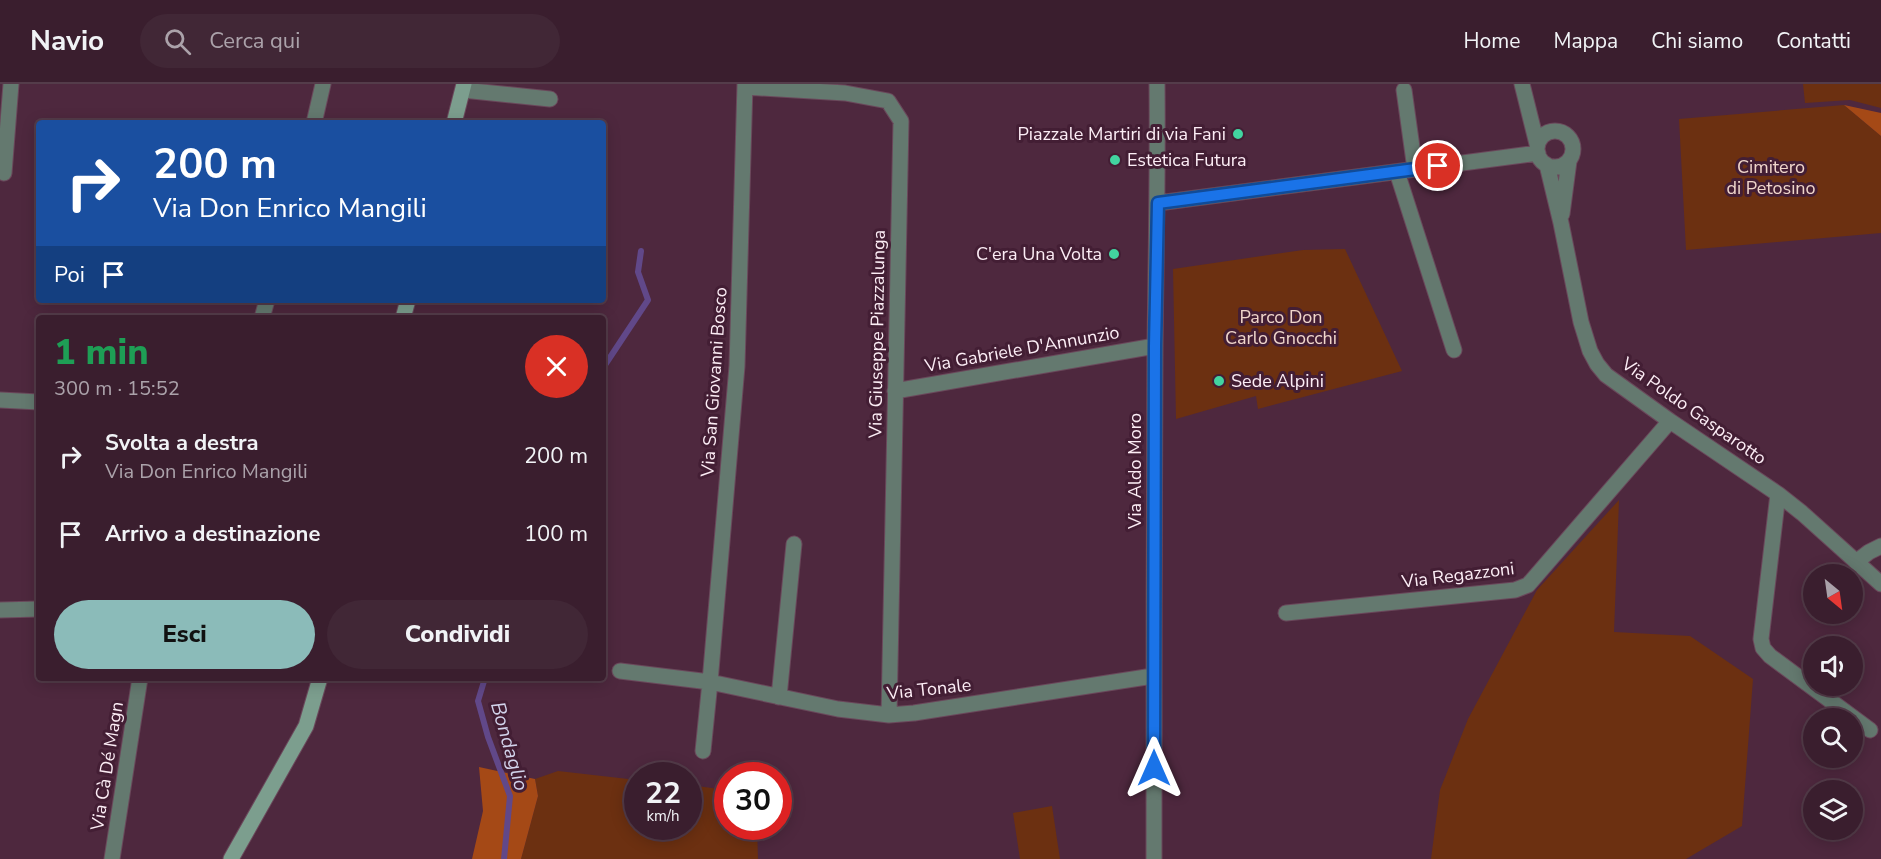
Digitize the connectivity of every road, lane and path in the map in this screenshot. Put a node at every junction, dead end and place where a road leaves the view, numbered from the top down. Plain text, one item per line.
1 (11, 84) edge
2 (323, 84) edge
3 (1157, 84) edge
4 (1522, 84) edge
5 (745, 85) edge
6 (464, 87) edge
7 (1404, 90) dead end
8 (550, 99) dead end
9 (315, 120) edge
10 (455, 120) edge
11 (1540, 154) junction
12 (1569, 161) junction
13 (1415, 169) junction
14 (1397, 172) junction
15 (4, 173) dead end
16 (1158, 203) junction
17 (1561, 222) junction
18 (1155, 346) junction
19 (1454, 350) dead end
20 (894, 392) junction
21 (0, 400) edge
22 (36, 402) edge
23 (1670, 421) junction
24 (1778, 494) junction
25 (794, 544) dead end
26 (1881, 546) edge
27 (1856, 562) junction
28 (1881, 584) edge
29 (36, 609) edge
30 (0, 610) edge
31 (1286, 613) dead end
32 (620, 671) dead end
33 (1153, 676) junction
34 (140, 681) edge
35 (319, 681) edge
36 (710, 682) junction
37 (779, 697) junction
38 (889, 715) junction
39 (1870, 730) dead end
40 (703, 751) dead end
41 (112, 859) edge
42 (231, 859) edge
43 (1154, 859) edge

1 - 15 street
2 - 9 street
3 - 16 street, Via Aldo Moro
4 - 11 street, Via Poldo Gasparotto
5 - 20 street, Via Giuseppe Piazzalunga
5 - 36 street, Via San Giovanni Bosco
6 - 8 street
6 - 10 main road
7 - 13 street
11 - 12 street
11 - 12 street
11 - 13 street
11 - 17 street, Via Poldo Gasparotto
12 - 17 street, Via Poldo Gasparotto
13 - 14 street
14 - 16 street
14 - 19 street
16 - 18 street, Via Aldo Moro
17 - 23 street, Via Poldo Gasparotto
18 - 20 street, Via Gabriele D'Annunzio
18 - 33 street, Via Aldo Moro
20 - 38 street, Via Giuseppe Piazzalunga
21 - 22 street
23 - 24 street, Via Poldo Gasparotto
23 - 31 street, Via Regazzoni
24 - 27 street, Via Poldo Gasparotto
24 - 39 street
25 - 37 street
26 - 27 street
27 - 28 street, Via Poldo Gasparotto
29 - 30 street
32 - 36 street
33 - 38 street, Via Tonale
33 - 43 street, Via Aldo Moro
34 - 41 street, Via Cà Dé Magn
35 - 42 main road
36 - 37 street, Via Tonale
36 - 40 street, Via San Giovanni Bosco
37 - 38 street, Via Tonale

